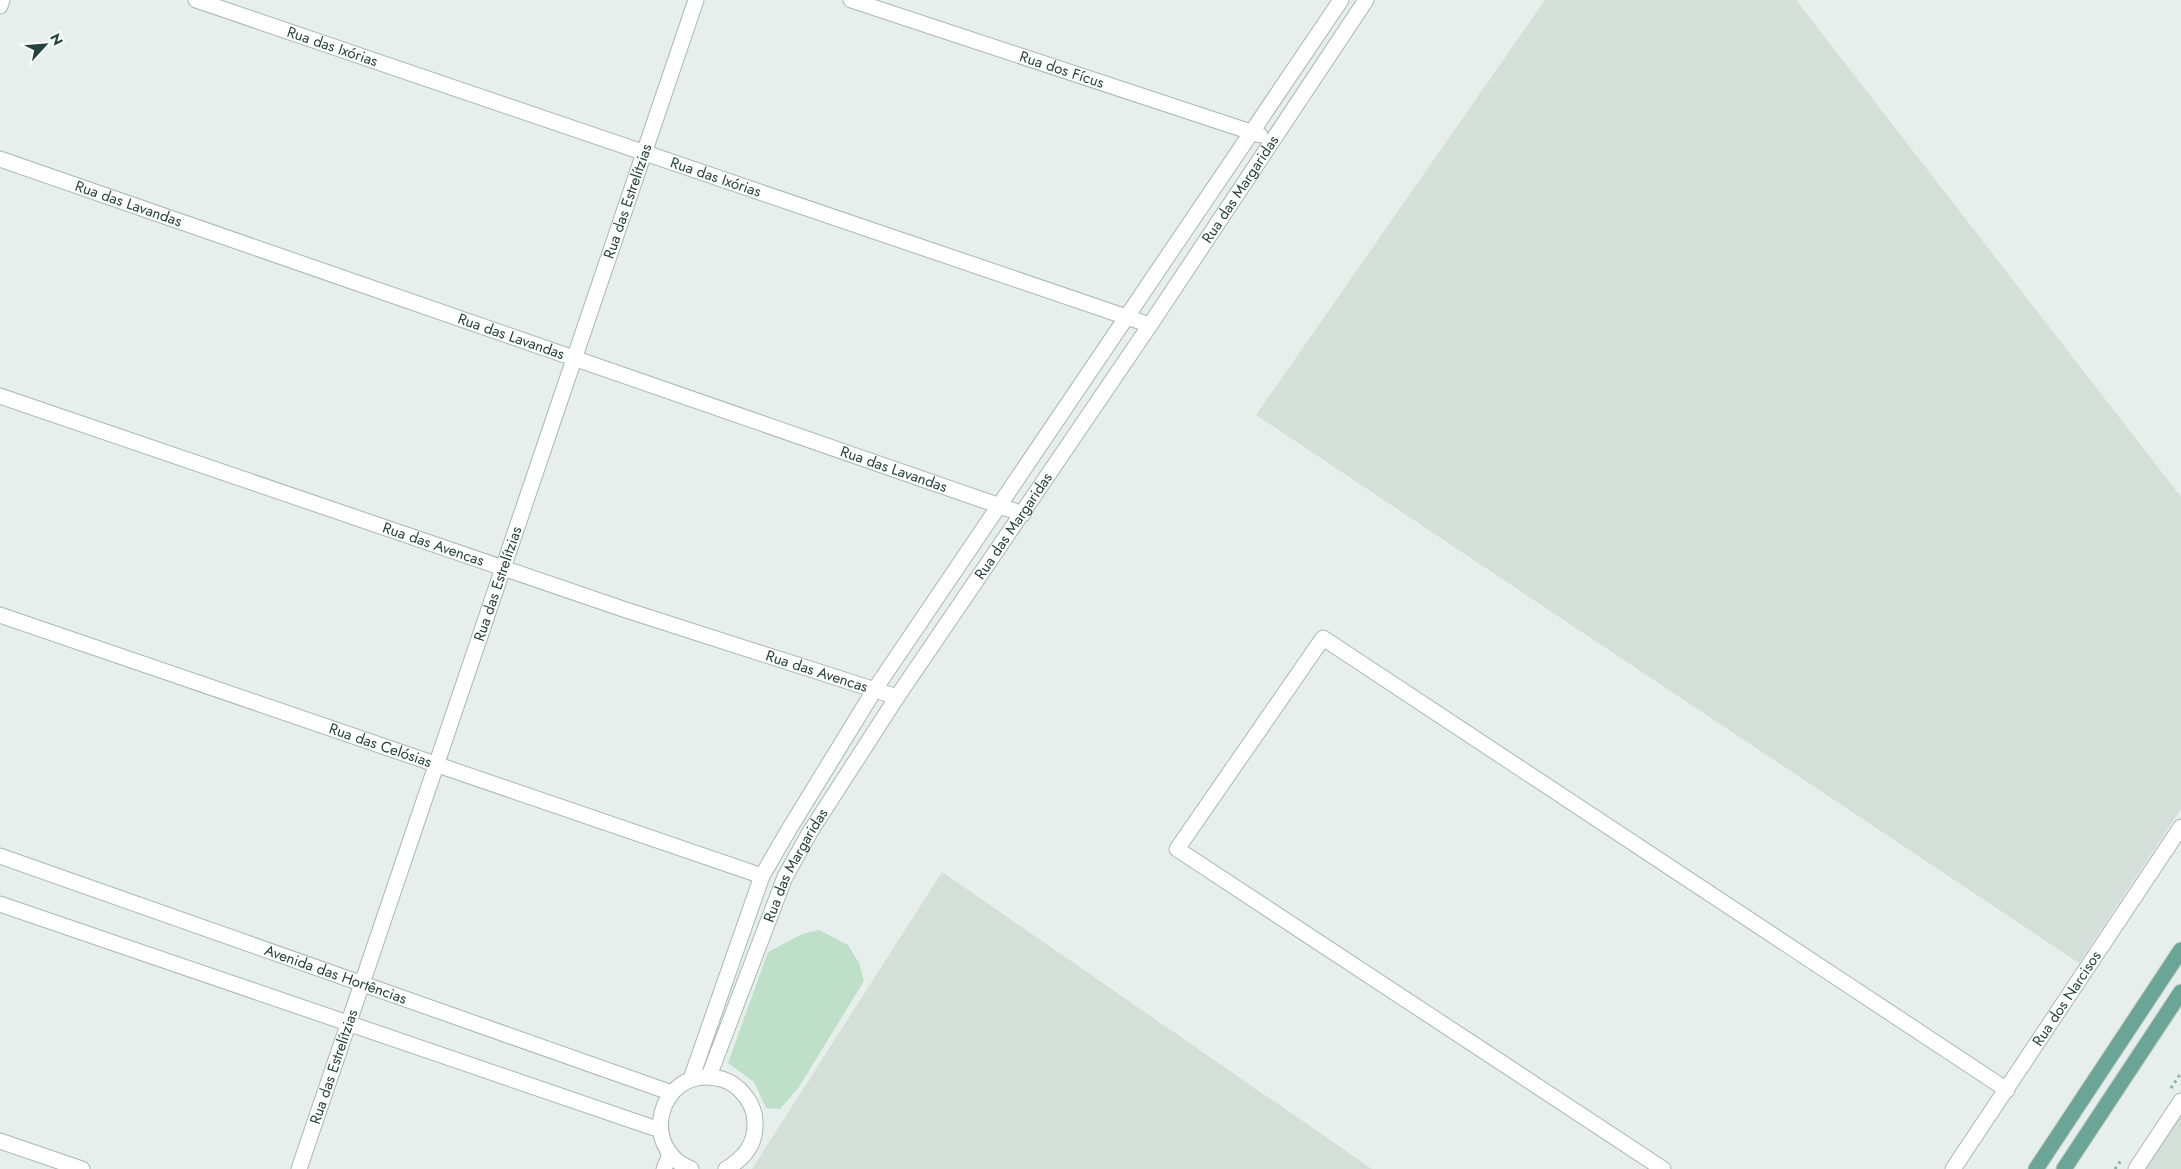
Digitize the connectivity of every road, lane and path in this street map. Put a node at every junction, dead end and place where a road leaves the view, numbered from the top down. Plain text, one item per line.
1 (2, 0) edge
2 (196, 0) edge
3 (696, 0) edge
4 (851, 0) edge
5 (1341, 0) edge
6 (1366, 0) edge
7 (0, 6) edge
8 (1252, 132) junction
9 (1273, 140) junction
10 (644, 152) junction
11 (0, 159) edge
12 (1127, 317) junction
13 (1150, 325) junction
14 (575, 357) junction
15 (0, 396) edge
16 (1000, 505) junction
17 (1023, 514) junction
18 (503, 568) junction
19 (0, 614) edge
20 (875, 689) junction
21 (896, 697) junction
22 (437, 763) junction
23 (2181, 827) edge
24 (0, 856) edge
25 (762, 876) junction
26 (0, 904) edge
27 (2181, 950) edge
28 (362, 983) junction
29 (2181, 992) edge
30 (348, 1023) junction
31 (709, 1076) junction
32 (691, 1079) junction
33 (2006, 1090) junction
34 (672, 1093) junction
35 (2181, 1101) edge
36 (660, 1130) junction
37 (0, 1141) edge
38 (670, 1154) junction
39 (686, 1168) edge
40 (82, 1169) edge
41 (299, 1169) edge
42 (664, 1169) edge
43 (726, 1169) edge
44 (1663, 1169) edge
45 (1953, 1169) edge
46 (2036, 1169) edge
47 (2064, 1169) edge
48 (2136, 1169) edge

1 - 7 street
2 - 10 street, Rua das Ixórias
3 - 10 street, Rua das Estrelítzias
4 - 8 street, Rua dos Fícus
5 - 8 street, Rua das Margaridas
6 - 9 street, Rua das Margaridas
8 - 9 street, Rua dos Fícus
8 - 12 street, Rua das Margaridas
9 - 13 street, Rua das Margaridas
10 - 12 street, Rua das Ixórias
10 - 14 street, Rua das Estrelítzias
11 - 14 street, Rua das Lavandas
12 - 13 street, Rua das Ixórias
12 - 16 street, Rua das Margaridas
13 - 17 street, Rua das Margaridas
14 - 16 street, Rua das Lavandas
14 - 18 street, Rua das Estrelítzias
15 - 18 street, Rua das Avencas
16 - 17 street, Rua das Lavandas
16 - 20 street, Rua das Margaridas
17 - 21 street, Rua das Margaridas
18 - 20 street, Rua das Avencas
18 - 22 street, Rua das Estrelítzias
19 - 22 street, Rua das Celósias
20 - 21 street, Rua das Avencas
20 - 25 street, Rua das Margaridas
21 - 31 street, Rua das Margaridas
22 - 25 street, Rua das Celósias
22 - 28 street, Rua das Estrelítzias
23 - 33 street, Rua dos Narcisos
24 - 28 street, Avenida das Hortências
25 - 32 street, Rua das Margaridas
26 - 30 street
27 - 46 main road
28 - 30 street, Rua das Estrelítzias
28 - 34 street, Avenida das Hortências
29 - 47 main road
30 - 36 street
30 - 41 street, Rua das Estrelítzias
31 - 32 street
31 - 43 street
32 - 34 street
33 - 44 street
33 - 45 street, Rua dos Narcisos
34 - 36 street
35 - 48 street
36 - 38 street
37 - 40 street
38 - 39 street
38 - 42 street

